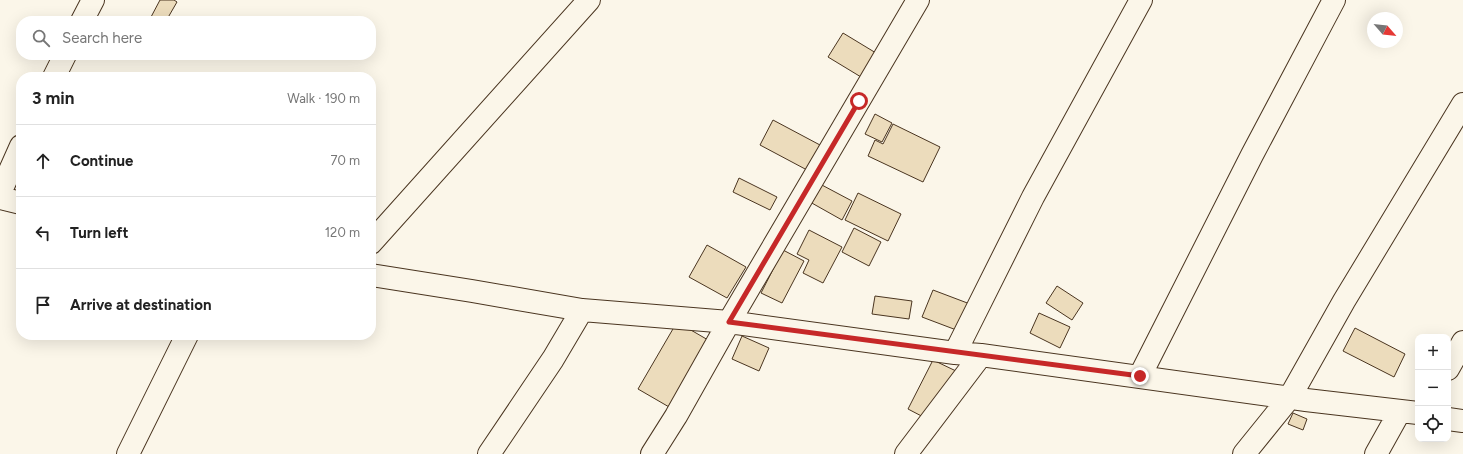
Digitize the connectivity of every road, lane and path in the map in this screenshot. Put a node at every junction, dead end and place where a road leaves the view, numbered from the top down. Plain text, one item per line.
1 (92, 0) edge
2 (589, 0) edge
3 (918, 0) edge
4 (1141, 0) edge
5 (1334, 0) edge
6 (84, 16) edge
7 (62, 60) edge
8 (56, 72) edge
9 (1463, 104) edge
10 (16, 157) edge
11 (0, 193) edge
12 (0, 198) edge
13 (16, 202) edge
14 (376, 237) edge
15 (376, 276) edge
16 (582, 310) junction
17 (729, 322) junction
18 (185, 340) edge
19 (1463, 342) edge
20 (955, 353) junction
21 (981, 355) junction
22 (1451, 363) edge
23 (1140, 376) junction
24 (1290, 397) junction
25 (1409, 412) edge
26 (1451, 419) edge
27 (1463, 421) edge
28 (128, 454) edge
29 (489, 454) edge
30 (652, 454) edge
31 (906, 454) edge
32 (1244, 454) edge
33 (1376, 454) edge

1 - 6 street
2 - 14 street
3 - 17 street
4 - 20 street
5 - 23 street
7 - 8 street
9 - 24 street
10 - 11 street
12 - 13 street
15 - 16 street
16 - 17 street
16 - 29 street
17 - 20 street
17 - 30 street
18 - 28 street
19 - 22 street
20 - 21 street
21 - 23 street
21 - 31 street
23 - 24 street
24 - 25 street
24 - 32 street
25 - 33 street
26 - 27 street

